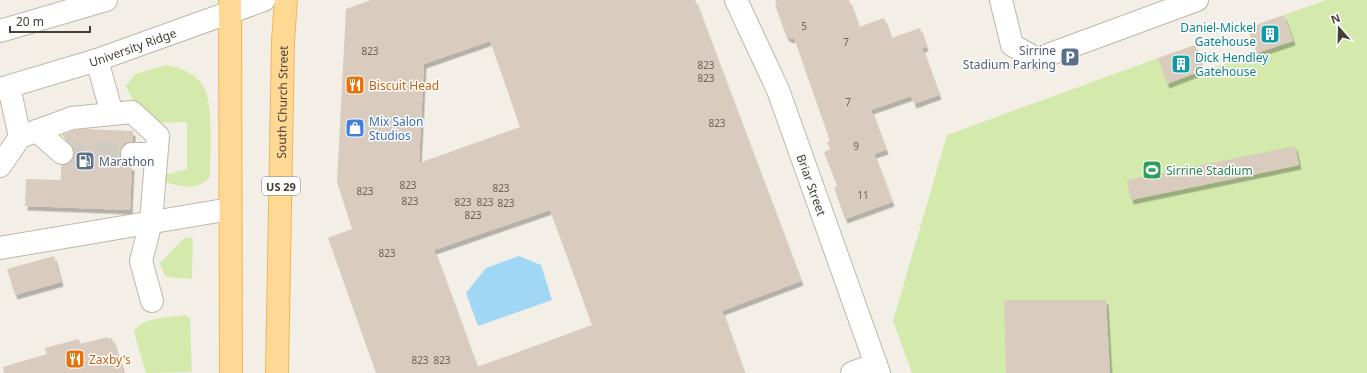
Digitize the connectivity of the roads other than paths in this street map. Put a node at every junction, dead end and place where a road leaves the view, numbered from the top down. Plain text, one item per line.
1 (106, 0) edge
2 (264, 0) edge
3 (286, 0) edge
4 (736, 0) edge
5 (1001, 0) edge
6 (1196, 0) edge
7 (230, 6) edge
8 (0, 31) edge
9 (97, 60) junction
10 (4, 88) edge
11 (112, 114) junction
12 (29, 134) junction
13 (62, 153) tunnel mouth
14 (132, 154) tunnel mouth
15 (156, 154) junction
16 (0, 166) edge
17 (230, 209) junction
18 (151, 222) junction
19 (0, 248) edge
20 (152, 301) dead end
21 (877, 369) edge
22 (231, 373) edge
23 (277, 373) edge
24 (852, 373) edge

1 - 8 street
2 - 7 street, University Ridge
3 - 23 main road, South Church Street / US 29
4 - 21 street, Briar Street
5 - 6 street
7 - 9 street, University Ridge
7 - 17 main road
9 - 10 street, University Ridge
9 - 11 street
10 - 12 street
11 - 12 street
11 - 15 street
12 - 13 street
12 - 16 street
14 - 15 street
15 - 18 street
17 - 18 street
17 - 22 main road
18 - 19 street
18 - 20 street
21 - 24 street

